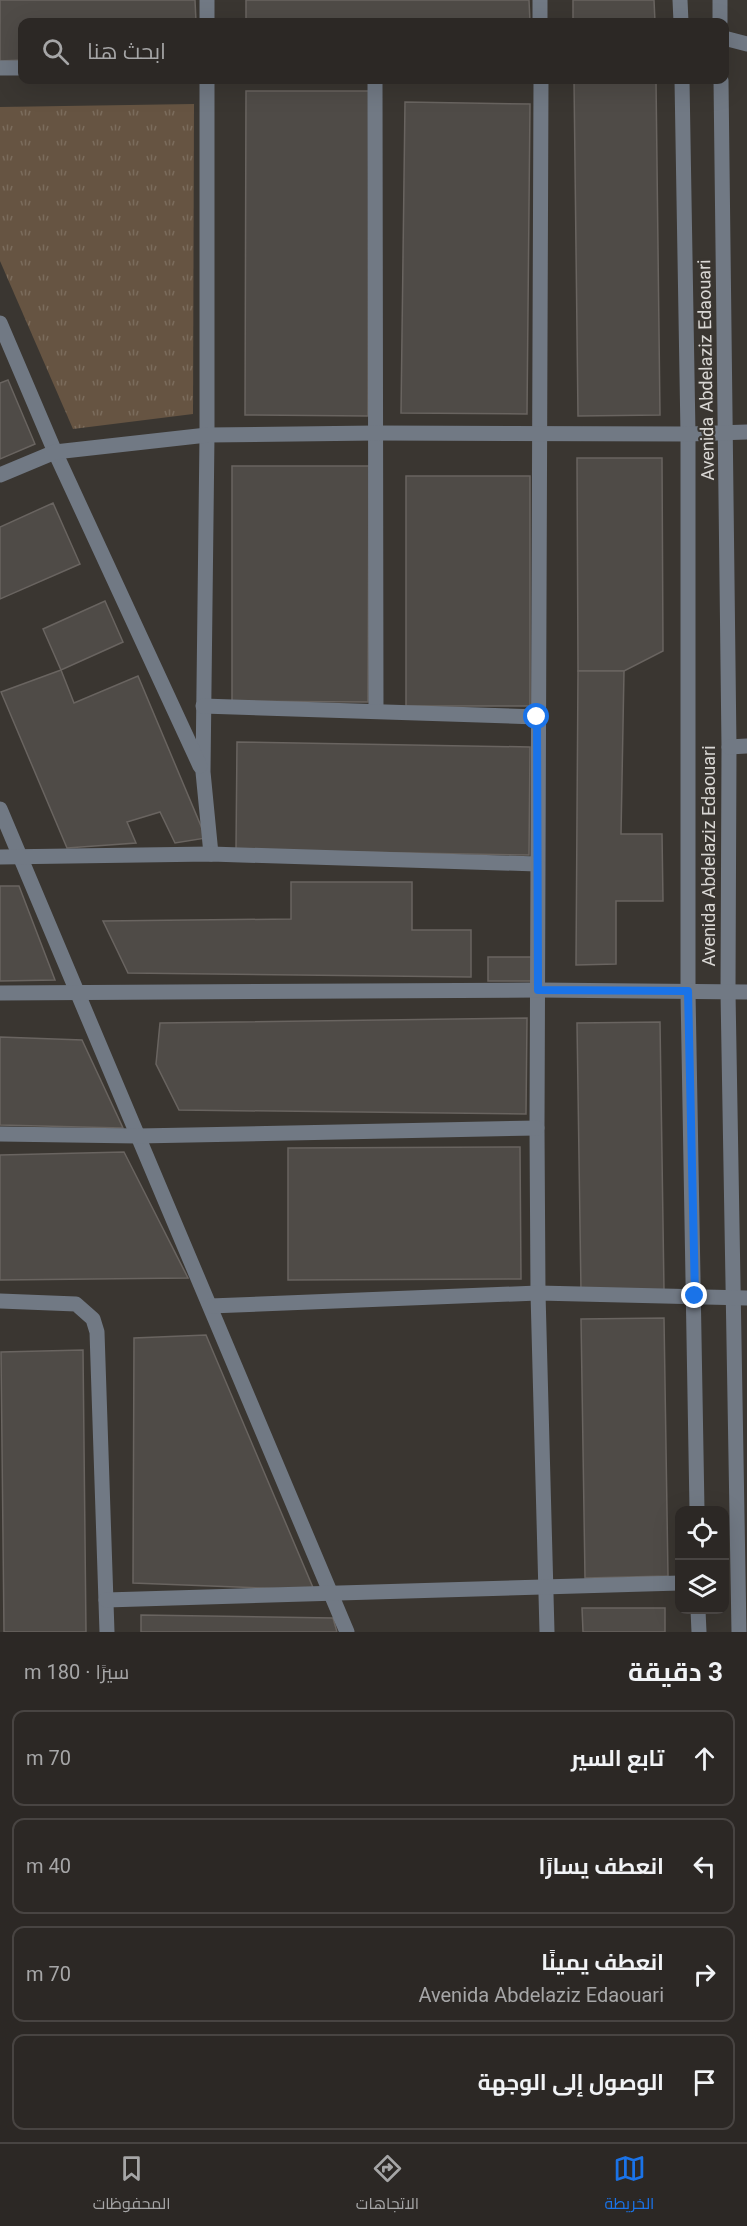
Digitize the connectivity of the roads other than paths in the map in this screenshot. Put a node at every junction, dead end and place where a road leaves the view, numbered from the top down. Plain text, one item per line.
1 (207, 0) edge
2 (540, 0) edge
3 (680, 0) edge
4 (720, 0) edge
5 (207, 18) edge
6 (540, 18) edge
7 (681, 18) edge
8 (720, 18) edge
9 (729, 39) edge
10 (747, 44) edge
11 (0, 68) edge
12 (18, 68) edge
13 (207, 84) edge
14 (375, 84) edge
15 (541, 84) edge
16 (682, 84) edge
17 (722, 84) edge
18 (0, 323) edge
19 (747, 432) edge
20 (376, 433) junction
21 (538, 433) junction
22 (726, 433) junction
23 (207, 435) junction
24 (688, 435) junction
25 (55, 452) junction
26 (0, 475) edge
27 (203, 706) junction
28 (375, 710) junction
29 (537, 717) junction
30 (729, 747) junction
31 (747, 747) edge
32 (203, 772) junction
33 (0, 809) edge
34 (211, 854) junction
35 (0, 857) edge
36 (20, 857) junction
37 (537, 864) junction
38 (538, 990) junction
39 (688, 991) junction
40 (77, 992) junction
41 (728, 992) junction
42 (747, 992) edge
43 (0, 993) edge
44 (537, 1128) junction
45 (0, 1134) edge
46 (138, 1136) junction
47 (538, 1293) junction
48 (695, 1296) junction
49 (740, 1298) edge
50 (0, 1301) edge
51 (210, 1306) junction
52 (697, 1506) edge
53 (675, 1583) edge
54 (546, 1587) junction
55 (742, 1587) edge
56 (330, 1593) junction
57 (106, 1600) junction
58 (699, 1614) edge
59 (107, 1632) edge
60 (347, 1632) edge
61 (547, 1632) edge
62 (699, 1632) edge
63 (739, 1632) edge

1 - 5 street
2 - 6 street
3 - 7 street
4 - 8 street
9 - 10 street
11 - 12 street
13 - 23 street
14 - 20 street
15 - 21 street
16 - 24 street, Avenida Abdelaziz Edaouari
17 - 22 street, Avenida Abdelaziz Edaouari
18 - 25 street
19 - 22 street
20 - 21 street
20 - 23 street
20 - 28 street
21 - 24 street
21 - 29 street
22 - 24 street
22 - 30 street, Avenida Abdelaziz Edaouari
23 - 25 street
23 - 27 street
24 - 39 street, Avenida Abdelaziz Edaouari
25 - 26 street
25 - 32 street
27 - 28 street
27 - 32 street
28 - 29 street
29 - 37 street
30 - 31 street
30 - 41 street, Avenida Abdelaziz Edaouari
32 - 34 street
33 - 36 street
34 - 36 street
34 - 37 street
35 - 36 street
36 - 40 street
37 - 38 street
38 - 39 street
38 - 40 street
38 - 44 street
39 - 41 street
39 - 48 street, Avenida Abdelaziz Edaouari
40 - 43 street
40 - 46 street
41 - 42 street
41 - 49 street, Avenida Abdelaziz Edaouari
44 - 46 street
44 - 47 street
45 - 46 street
46 - 51 street
47 - 48 street
47 - 51 street
47 - 54 street
48 - 49 street
48 - 52 street, Avenida Abdelaziz Edaouari
49 - 55 street, Avenida Abdelaziz Edaouari
50 - 57 street
51 - 56 street
53 - 54 street
54 - 56 street
54 - 61 street
55 - 63 street, Avenida Abdelaziz Edaouari
56 - 57 street
56 - 60 street
57 - 59 street
58 - 62 street

